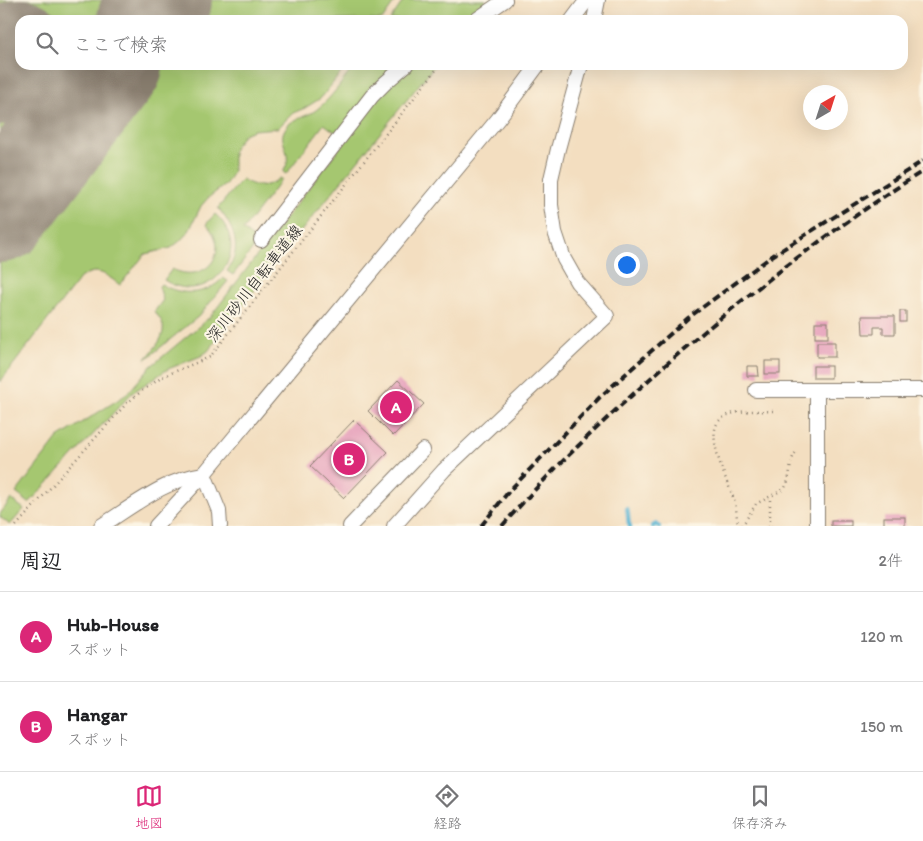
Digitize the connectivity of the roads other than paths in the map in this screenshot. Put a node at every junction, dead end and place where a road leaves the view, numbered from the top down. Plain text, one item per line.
1 (505, 0) edge
2 (587, 0) edge
3 (598, 0) edge
4 (483, 15) edge
5 (576, 15) edge
6 (595, 15) edge
7 (401, 70) edge
8 (534, 70) edge
9 (580, 70) edge
10 (261, 240) dead end
11 (756, 390) dead end
12 (923, 390) edge
13 (817, 391) junction
14 (423, 450) dead end
15 (204, 474) junction
16 (101, 526) edge
17 (156, 526) edge
18 (220, 526) edge
19 (350, 526) edge
20 (394, 526) edge
21 (816, 526) edge

1 - 4 street
2 - 5 street
3 - 6 street
7 - 10 street
8 - 15 street
9 - 20 street
11 - 13 street
12 - 13 street
13 - 21 street
14 - 19 street
15 - 16 street
15 - 17 street
15 - 18 street

